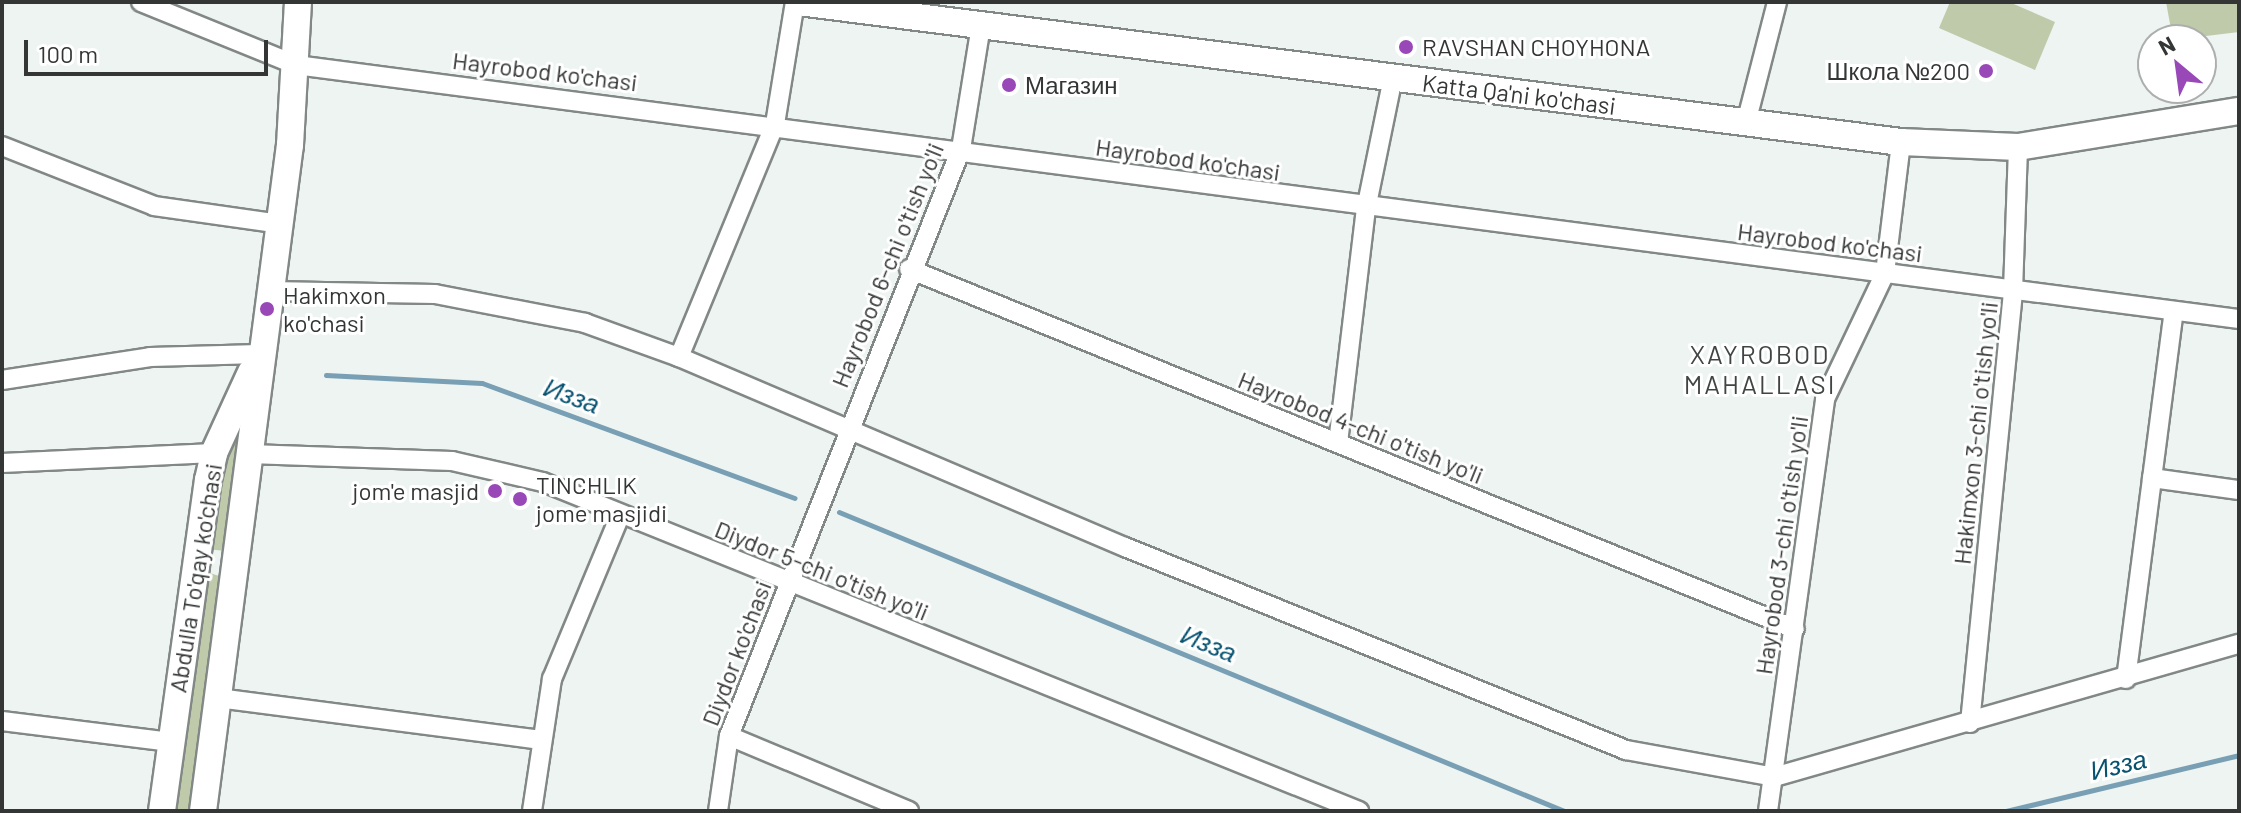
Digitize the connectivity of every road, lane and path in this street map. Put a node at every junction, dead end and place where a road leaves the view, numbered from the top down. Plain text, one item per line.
1 (141, 2) edge
2 (298, 2) edge
3 (797, 2) edge
4 (1777, 2) edge
5 (981, 25) junction
6 (296, 65) junction
7 (1393, 78) junction
8 (2239, 111) edge
9 (1746, 123) junction
10 (775, 124) junction
11 (1901, 142) junction
12 (2, 146) edge
13 (2018, 147) junction
14 (961, 149) junction
15 (1366, 209) junction
16 (280, 224) junction
17 (909, 269) junction
18 (1885, 273) junction
19 (270, 291) junction
20 (2013, 291) junction
21 (2174, 311) junction
22 (2239, 319) edge
23 (259, 354) junction
24 (679, 357) junction
25 (2, 380) edge
26 (849, 427) junction
27 (1338, 443) junction
28 (214, 453) junction
29 (249, 454) junction
30 (2, 463) edge
31 (2152, 478) junction
32 (2239, 490) edge
33 (620, 516) junction
34 (196, 561) junction
35 (236, 566) junction
36 (789, 581) junction
37 (1795, 629) junction
38 (2239, 644) edge
39 (2126, 679) junction
40 (218, 698) junction
41 (2, 721) edge
42 (1970, 723) junction
43 (729, 736) junction
44 (541, 740) junction
45 (171, 742) junction
46 (1774, 777) junction
47 (162, 811) edge
48 (203, 811) edge
49 (532, 811) edge
50 (718, 811) edge
51 (909, 811) edge
52 (1359, 811) edge
53 (1768, 811) edge

1 - 6 street, Hayrobod ko'chasi
2 - 6 main road, Abdulla To'qay ko'chasi
3 - 5 main road, Katta Qa'ni ko'chasi
3 - 10 street
4 - 9 street
5 - 7 main road, Katta Qa'ni ko'chasi
5 - 14 street, Hayrobod 6-chi o'tish yo'li
6 - 10 street, Hayrobod ko'chasi
6 - 16 main road, Abdulla To'qay ko'chasi
7 - 9 main road, Katta Qa'ni ko'chasi
7 - 15 street
8 - 13 main road, Katta Qa'ni ko'chasi
9 - 11 main road, Katta Qa'ni ko'chasi
10 - 14 street, Hayrobod ko'chasi
10 - 24 street
11 - 13 main road, Katta Qa'ni ko'chasi
11 - 18 street, Hayrobod 3-chi o'tish yo'li
12 - 16 street
13 - 20 street, Hakimxon 3-chi o'tish yo'li
14 - 15 street, Hayrobod ko'chasi
14 - 17 street, Hayrobod 6-chi o'tish yo'li
15 - 18 street, Hayrobod ko'chasi
15 - 27 street
16 - 19 main road, Abdulla To'qay ko'chasi
17 - 26 street, Hayrobod 6-chi o'tish yo'li
17 - 27 street, Hayrobod 4-chi o'tish yo'li
18 - 20 street, Hayrobod ko'chasi
18 - 37 street, Hayrobod 3-chi o'tish yo'li
19 - 23 main road, Abdulla To'qay ko'chasi
19 - 24 street
20 - 21 street, Hayrobod ko'chasi
20 - 42 street, Hakimxon 3-chi o'tish yo'li
21 - 22 street, Hayrobod ko'chasi
21 - 31 street
23 - 25 street
23 - 28 main road, Abdulla To'qay ko'chasi
23 - 29 main road, Abdulla To'qay ko'chasi
24 - 26 street
26 - 36 street, Diydor ko'chasi
26 - 46 street
27 - 37 street, Hayrobod 4-chi o'tish yo'li
28 - 30 street
28 - 34 main road, Abdulla To'qay ko'chasi
29 - 33 street, Diydor 5-chi o'tish yo'li
29 - 35 main road, Abdulla To'qay ko'chasi
31 - 32 street
31 - 39 street
33 - 36 street, Diydor 5-chi o'tish yo'li
33 - 44 street
34 - 35 main road
34 - 45 main road, Abdulla To'qay ko'chasi
35 - 40 main road, Abdulla To'qay ko'chasi
36 - 43 street, Diydor ko'chasi
36 - 52 street, Diydor 5-chi o'tish yo'li
37 - 46 street, Hayrobod 3-chi o'tish yo'li
38 - 39 street
39 - 42 street
40 - 44 street
40 - 48 main road, Abdulla To'qay ko'chasi
41 - 45 street
42 - 46 street
43 - 50 street, Diydor ko'chasi
43 - 51 street
44 - 49 street
45 - 47 main road, Abdulla To'qay ko'chasi
46 - 53 street, Hayrobod 3-chi o'tish yo'li

